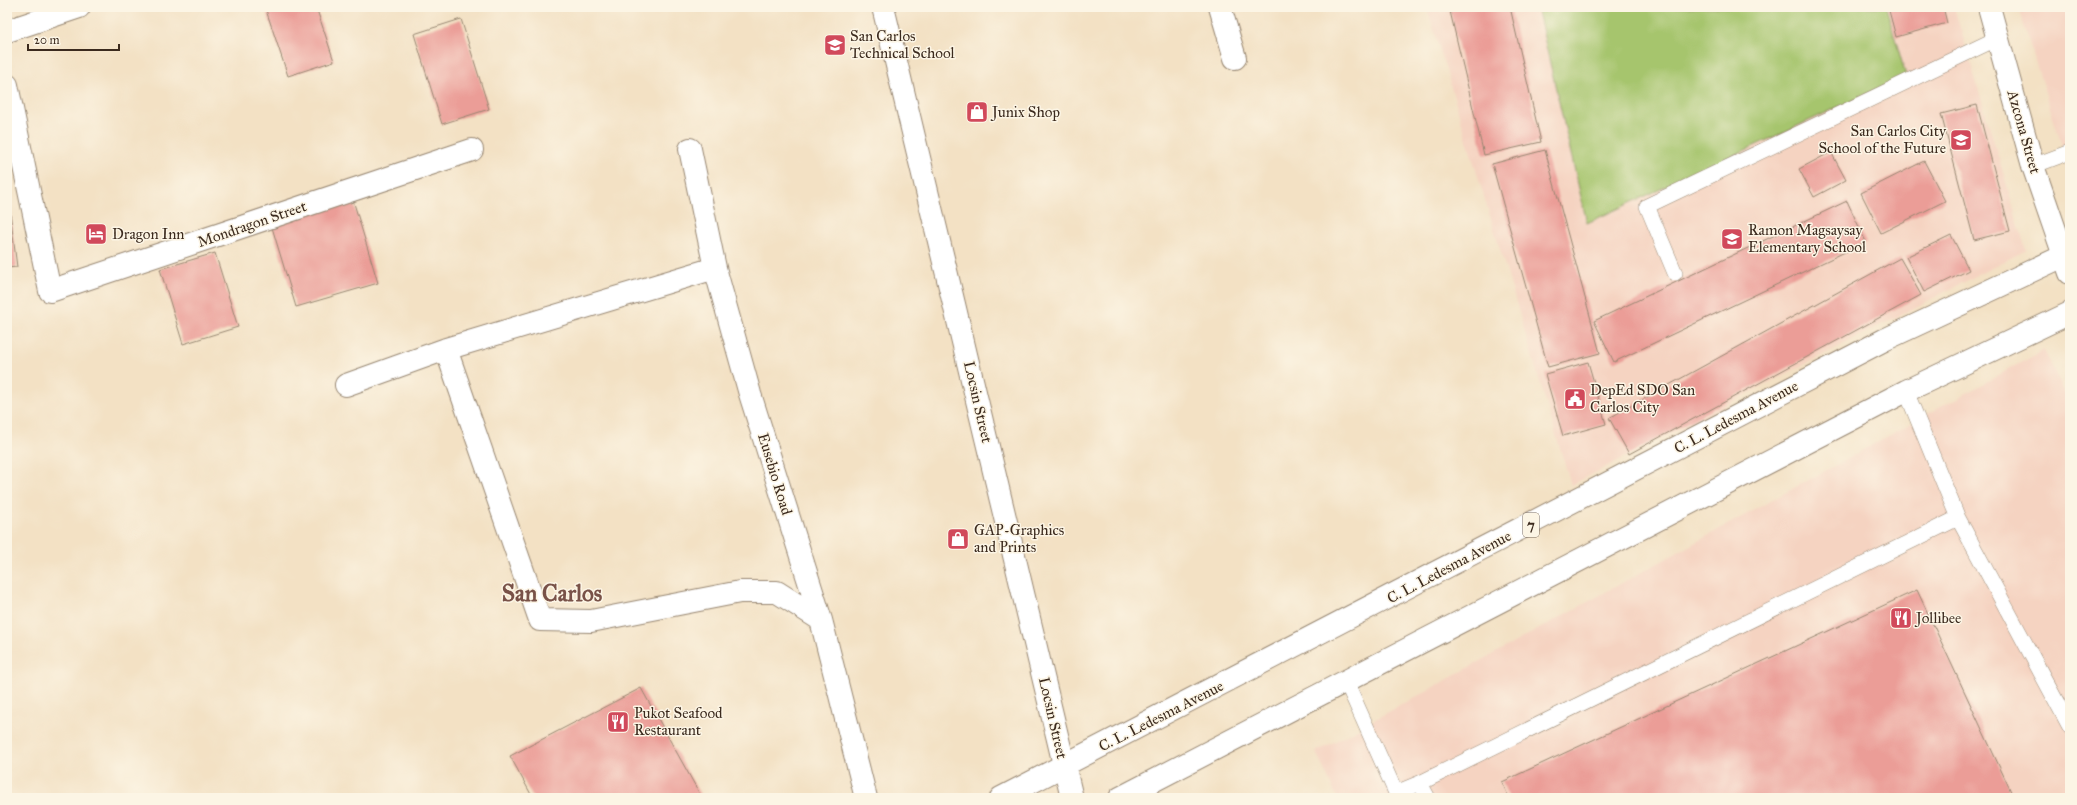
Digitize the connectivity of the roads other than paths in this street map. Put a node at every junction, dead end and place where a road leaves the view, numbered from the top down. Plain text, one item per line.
1 (79, 7) edge
2 (884, 7) edge
3 (1220, 7) edge
4 (1989, 7) edge
5 (7, 31) edge
6 (1998, 38) junction
7 (1235, 58) dead end
8 (7, 85) edge
9 (690, 149) dead end
10 (472, 150) dead end
11 (2070, 152) edge
12 (2033, 166) junction
13 (2068, 261) edge
14 (715, 268) junction
15 (1674, 273) dead end
16 (2070, 313) edge
17 (446, 349) junction
18 (346, 385) dead end
19 (1906, 391) junction
20 (1958, 518) junction
21 (821, 620) junction
22 (1346, 681) junction
23 (2070, 727) edge
24 (1065, 766) junction
25 (1420, 782) junction
26 (866, 798) edge
27 (1001, 798) edge
28 (1072, 798) edge
29 (1120, 798) edge
30 (1428, 798) edge

1 - 5 main road
2 - 24 main road, Locsin Street
3 - 7 main road
4 - 6 main road, Azcona Street
6 - 12 main road, Azcona Street
6 - 15 lane
8 - 10 main road, Mondragon Street
9 - 14 main road, Eusebio Road
11 - 12 lane
12 - 13 main road, Azcona Street
13 - 24 main road, C. L. Ledesma Avenue / 7
14 - 17 main road
14 - 21 main road, Eusebio Road
16 - 19 main road
17 - 18 main road
17 - 21 main road
19 - 20 lane
19 - 22 main road
20 - 23 lane
20 - 25 lane
21 - 26 main road, Eusebio Road
22 - 25 lane
22 - 29 main road
24 - 27 main road, C. L. Ledesma Avenue / 7
24 - 28 main road, Locsin Street
25 - 30 lane

